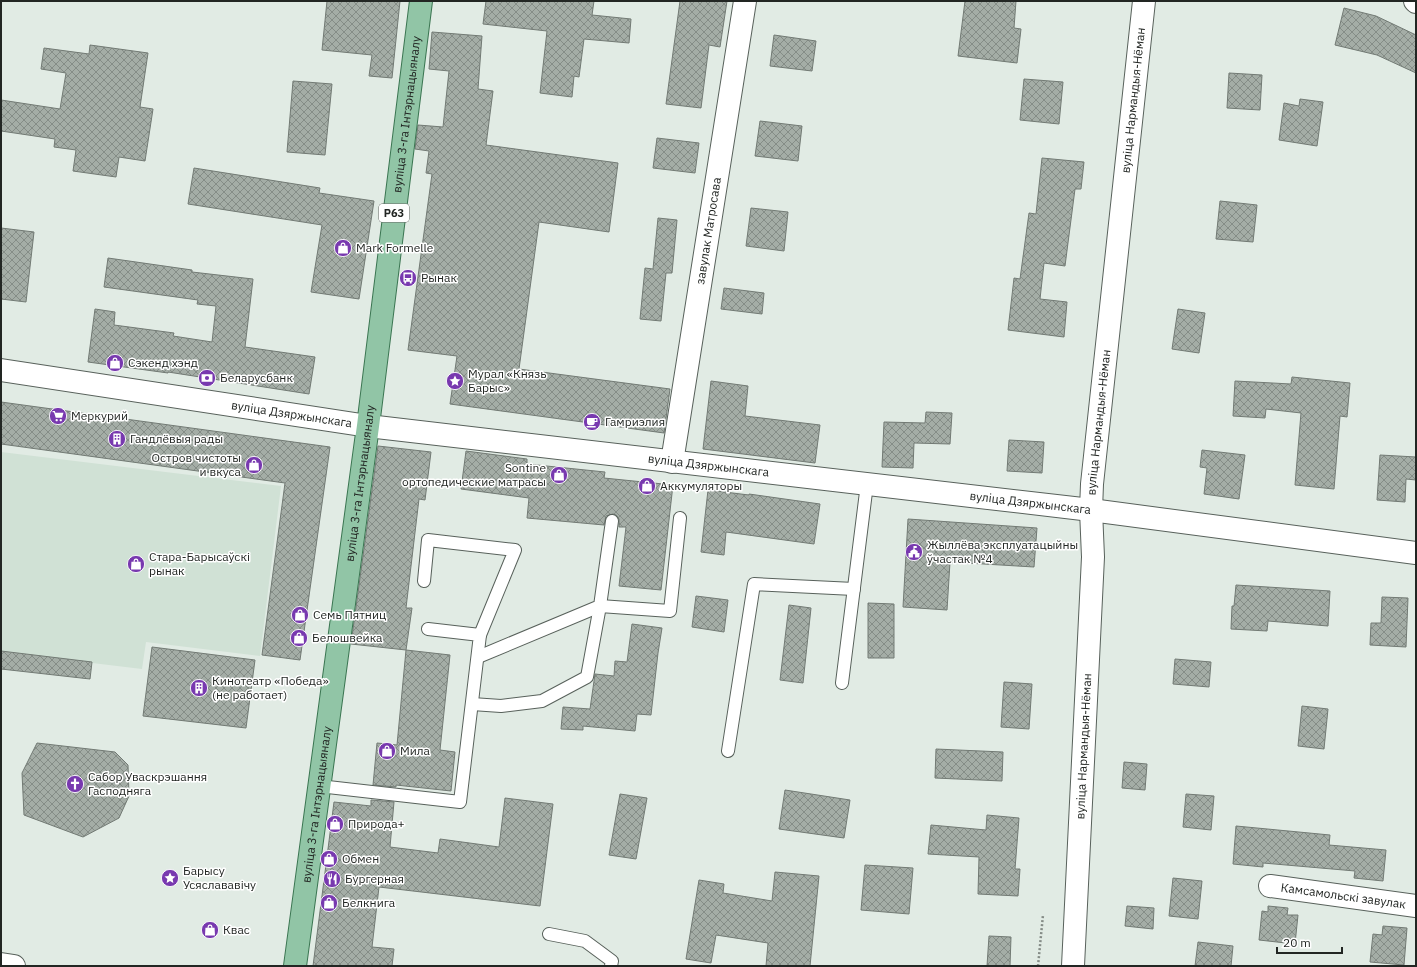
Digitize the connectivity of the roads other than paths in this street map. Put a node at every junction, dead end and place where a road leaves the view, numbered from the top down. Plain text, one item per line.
1 (421, 1) edge
2 (745, 1) edge
3 (1144, 1) edge
4 (1, 370) edge
5 (368, 426) junction
6 (672, 462) junction
7 (867, 484) junction
8 (1091, 510) junction
9 (680, 518) dead end
10 (612, 521) dead end
11 (1416, 553) edge
12 (424, 581) dead end
13 (854, 589) junction
14 (600, 606) junction
15 (428, 629) dead end
16 (480, 635) junction
17 (478, 657) junction
18 (842, 682) dead end
19 (472, 704) junction
20 (728, 751) dead end
21 (319, 786) junction
22 (1270, 886) dead end
23 (1416, 906) edge
24 (549, 934) dead end
25 (1, 964) edge
26 (14, 966) edge
27 (295, 966) edge
28 (611, 966) edge
29 (1073, 966) edge

1 - 5 main road, вуліца 3-га Інтэрнацыяналу / Р63
2 - 6 street, завулак Матросава
3 - 8 street, вуліца Нармандыя-Нёман
4 - 5 street, вуліца Дзяржынскага
5 - 6 street, вуліца Дзяржынскага
5 - 21 main road, вуліца 3-га Інтэрнацыяналу / Р63
6 - 7 street, вуліца Дзяржынскага
7 - 8 street, вуліца Дзяржынскага
7 - 13 lane
8 - 11 street, вуліца Дзяржынскага
8 - 29 street, вуліца Нармандыя-Нёман
9 - 14 lane
10 - 14 lane
12 - 16 lane
13 - 18 lane
13 - 20 lane
14 - 17 lane
14 - 19 lane
15 - 16 lane
16 - 17 lane
17 - 19 lane
19 - 21 lane
21 - 27 main road, вуліца 3-га Інтэрнацыяналу / Р63
22 - 23 street, Камсамольскі завулак
24 - 28 lane
25 - 26 street

